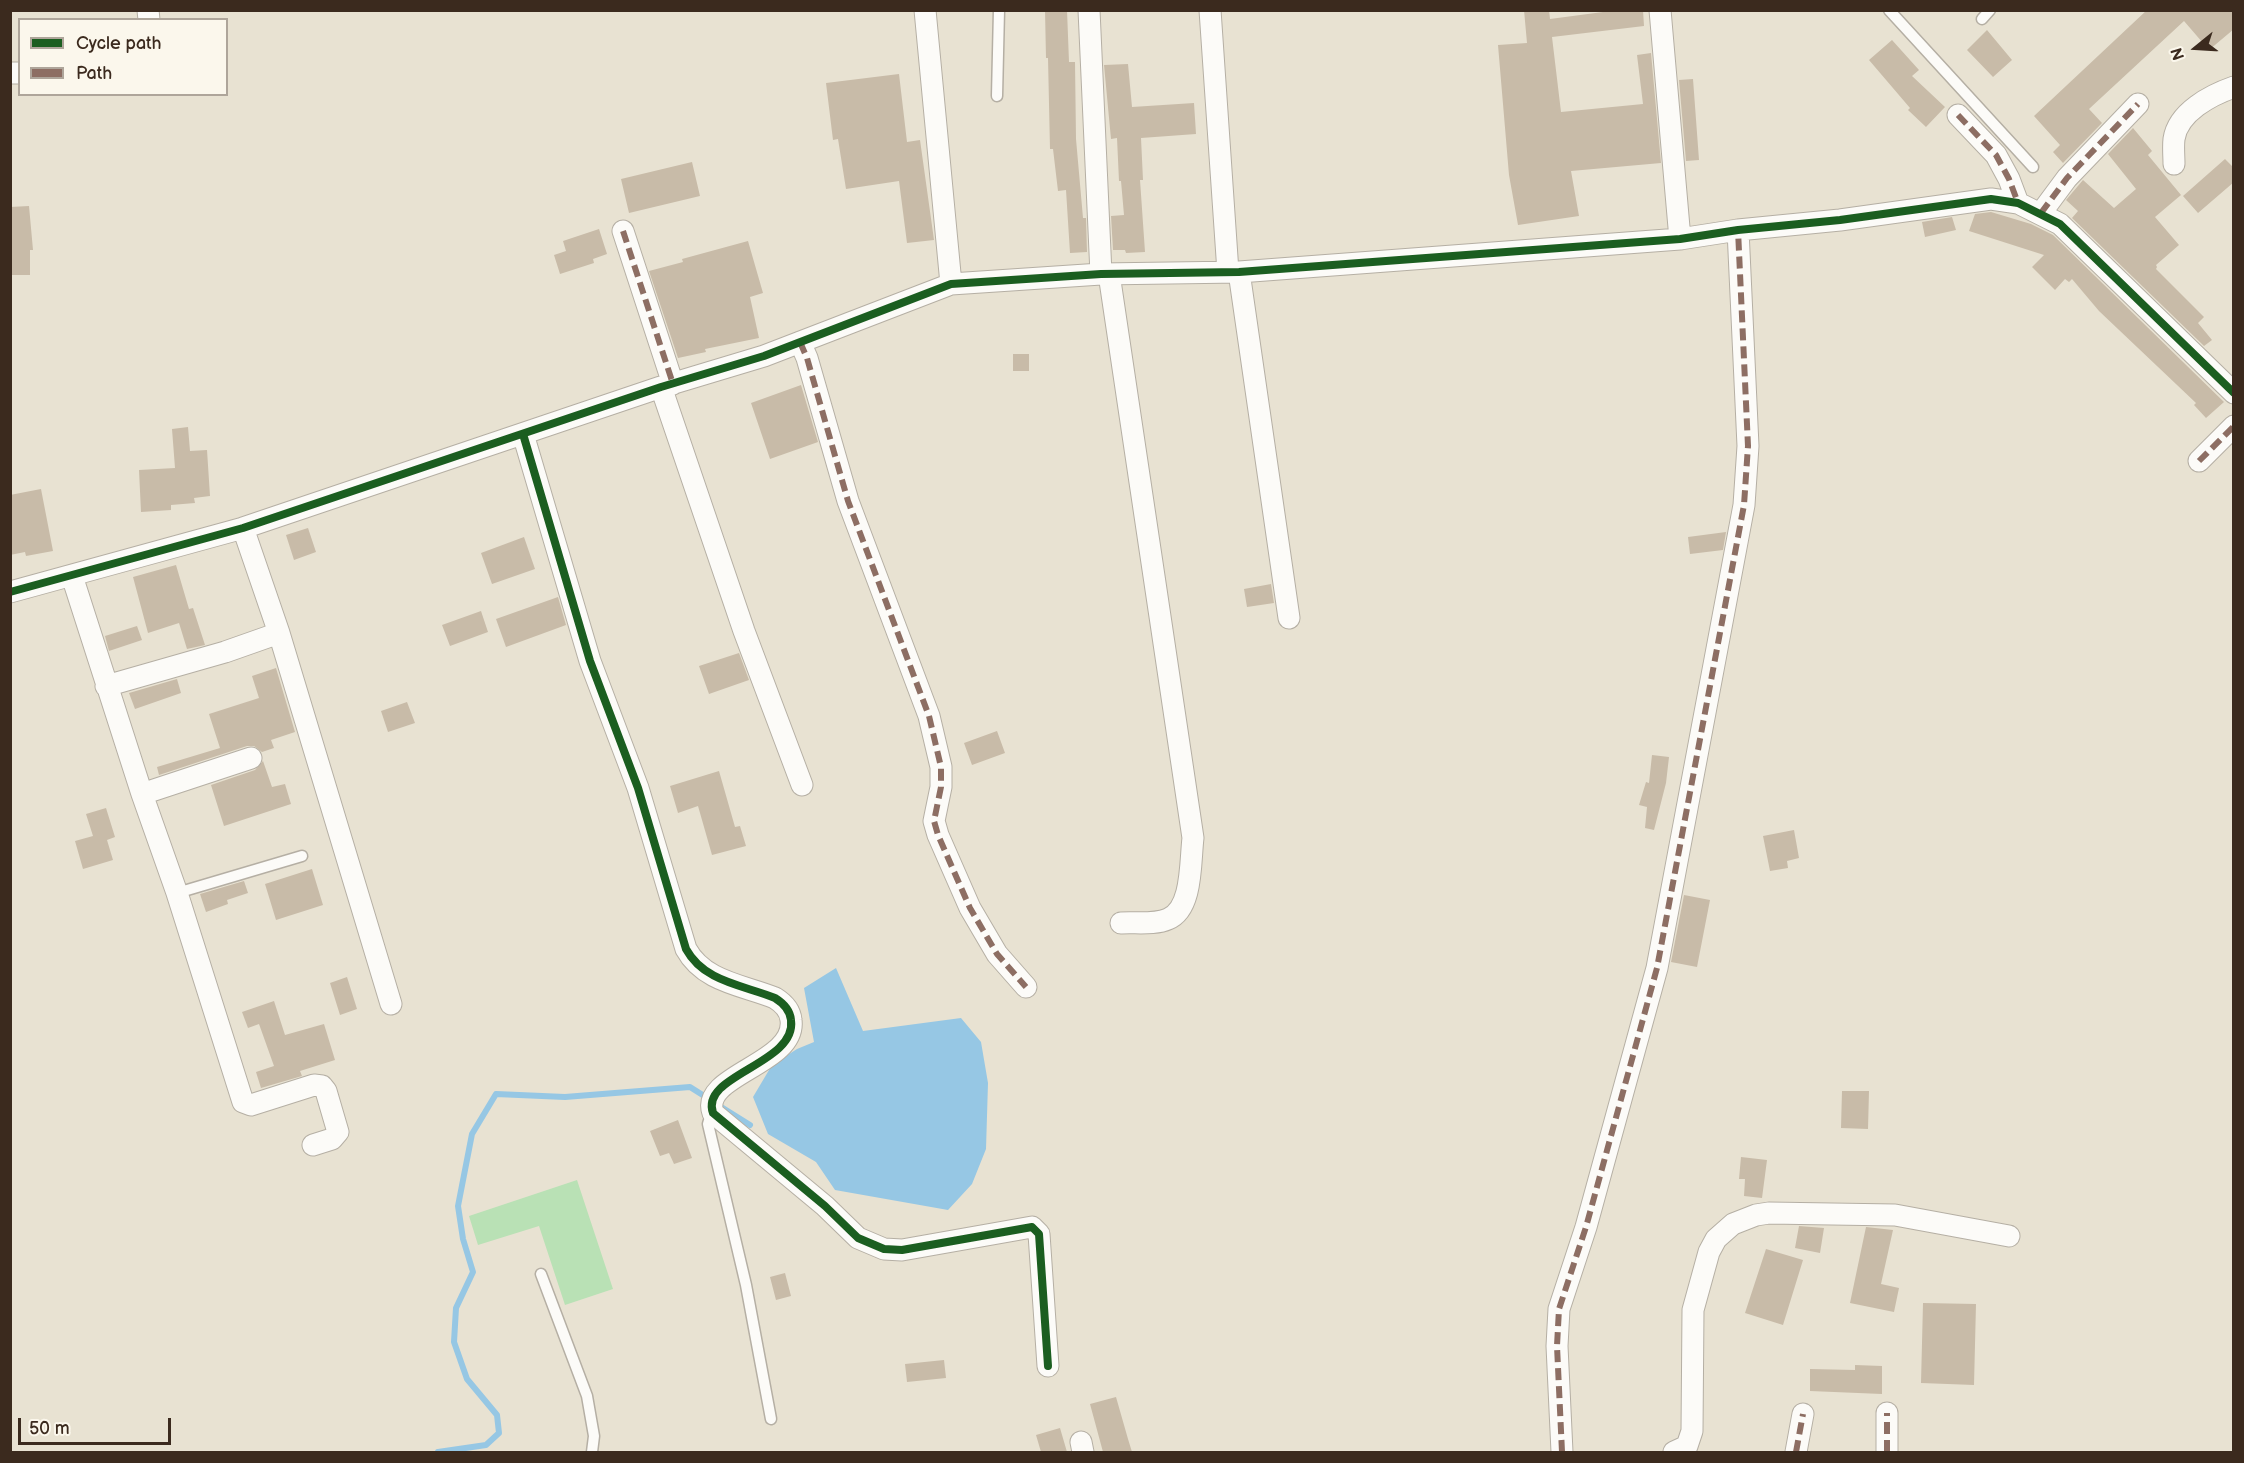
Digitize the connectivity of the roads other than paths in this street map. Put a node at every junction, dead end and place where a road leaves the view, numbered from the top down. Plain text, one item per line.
1 (925, 10) edge
2 (999, 10) edge
3 (1089, 10) edge
4 (1210, 10) edge
5 (1660, 10) edge
6 (1889, 10) edge
7 (2234, 87) edge
8 (997, 96) dead end
9 (2138, 104) dead end
10 (1958, 116) dead end
11 (2174, 164) dead end
12 (2033, 167) dead end
13 (2018, 202) junction
14 (2041, 213) junction
15 (1738, 230) junction
16 (623, 231) dead end
17 (1680, 239) junction
18 (1234, 272) junction
19 (1105, 274) junction
20 (951, 284) junction
21 (800, 342) junction
22 (667, 386) junction
23 (2234, 393) edge
24 (2234, 426) edge
25 (523, 434) junction
26 (2199, 461) dead end
27 (243, 528) junction
28 (72, 576) junction
29 (10, 592) edge
30 (1289, 618) dead end
31 (279, 633) junction
32 (106, 686) junction
33 (251, 758) dead end
34 (802, 785) dead end
35 (142, 794) junction
36 (302, 856) dead end
37 (177, 893) junction
38 (1121, 923) dead end
39 (1026, 987) dead end
40 (391, 1004) dead end
41 (714, 1103) junction
42 (314, 1145) dead end
43 (2009, 1236) dead end
44 (541, 1274) dead end
45 (1048, 1366) dead end
46 (1887, 1413) dead end
47 (1803, 1414) dead end
48 (771, 1419) dead end
49 (592, 1452) edge
50 (1562, 1452) edge
51 (1674, 1452) edge
52 (1796, 1452) edge
53 (1887, 1452) edge

1 - 20 street
2 - 8 lane
3 - 19 street
4 - 18 street
5 - 17 street
6 - 12 lane
7 - 11 street
9 - 14 street
10 - 13 street
13 - 14 street
13 - 15 street
14 - 23 street
15 - 17 street
15 - 50 street
16 - 22 street
17 - 18 street
18 - 19 street
18 - 30 street
19 - 20 street
19 - 38 street
20 - 21 street
21 - 22 street
21 - 39 street
22 - 25 street
22 - 34 street
24 - 26 street
25 - 27 street
25 - 41 street
27 - 28 street
27 - 31 street
28 - 29 street
28 - 32 street
31 - 32 street
31 - 40 street
32 - 35 street
33 - 35 street
35 - 37 street
36 - 37 lane
37 - 42 street
41 - 45 street
41 - 48 lane
43 - 51 street
44 - 49 lane
46 - 53 street
47 - 52 street

